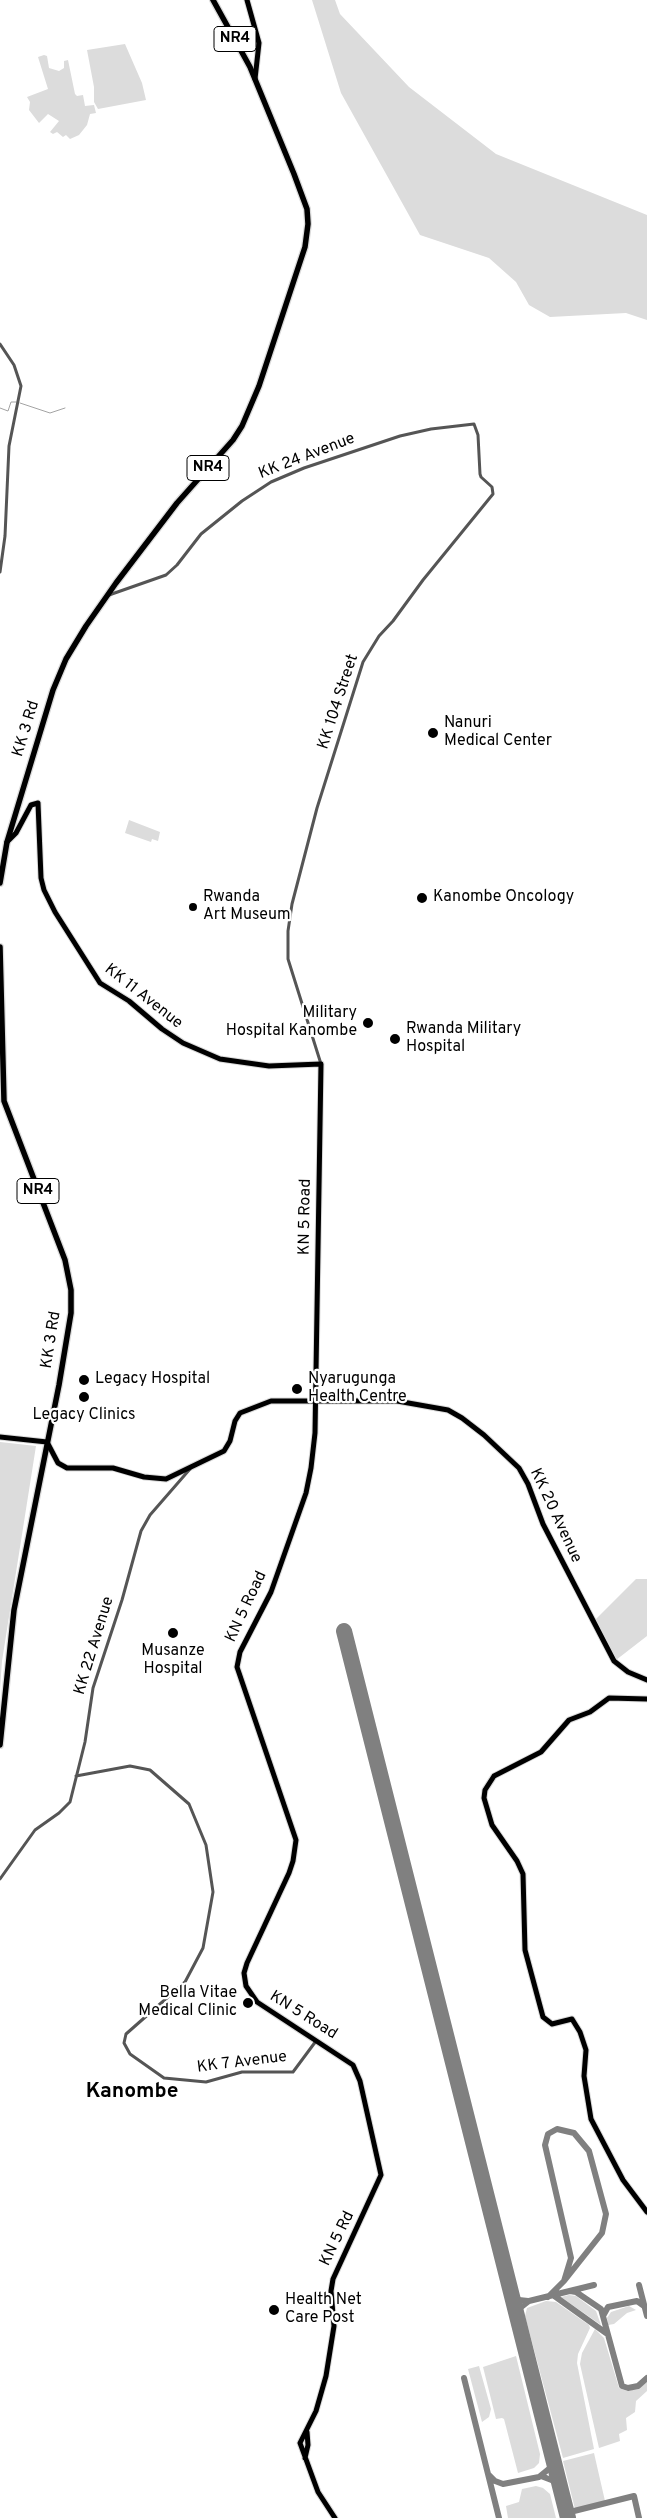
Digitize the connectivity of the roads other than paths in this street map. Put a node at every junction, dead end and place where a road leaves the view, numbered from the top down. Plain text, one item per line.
1 (213, 0) edge
2 (247, 0) edge
3 (255, 79) junction
4 (0, 344) edge
5 (494, 490) joint
6 (0, 572) edge
7 (116, 583) junction
8 (123, 590) junction
9 (108, 596) junction
10 (7, 842) junction
11 (1, 859) edge
12 (0, 882) edge
13 (0, 948) edge
14 (321, 1064) junction
15 (314, 1400) junction
16 (0, 1437) edge
17 (47, 1442) junction
18 (190, 1469) junction
19 (647, 1680) edge
20 (647, 1699) edge
21 (0, 1745) edge
22 (76, 1776) junction
23 (0, 1879) edge
24 (316, 2040) junction
25 (381, 2175) joint
26 (384, 2186) dead end
27 (377, 2187) junction
28 (646, 2210) edge
29 (335, 2518) edge

1 - 3 highway, NR4
2 - 3 main road
3 - 7 highway, NR4
4 - 6 street
5 - 8 street, KK 24 Avenue
5 - 14 street, KK 104 Street
7 - 8 street
7 - 9 highway, NR4
8 - 9 street, KK 24 Avenue
9 - 10 highway, KK 3 Rd / NR4
10 - 11 highway, KK 3 Rd / NR4
10 - 14 main road, KK 11 Avenue
11 - 12 highway, KK 3 Rd / NR4
13 - 17 highway, KK 3 Rd / NR4
14 - 15 main road, KN 5 Road
15 - 18 main road, KK 20 Avenue
15 - 19 main road, KK 20 Avenue
15 - 24 main road, KN 5 Road
16 - 17 main road
17 - 18 main road, KK 20 Avenue
17 - 21 highway, KK 3 Rd / NR4
18 - 22 street, KK 22 Avenue
20 - 28 main road
22 - 23 street, KK 22 Avenue
22 - 24 street, KK 7 Avenue
24 - 25 main road, KN 5 Road
25 - 27 main road, KN 5 Rd
26 - 27 main road
27 - 29 main road, KN 5 Rd

